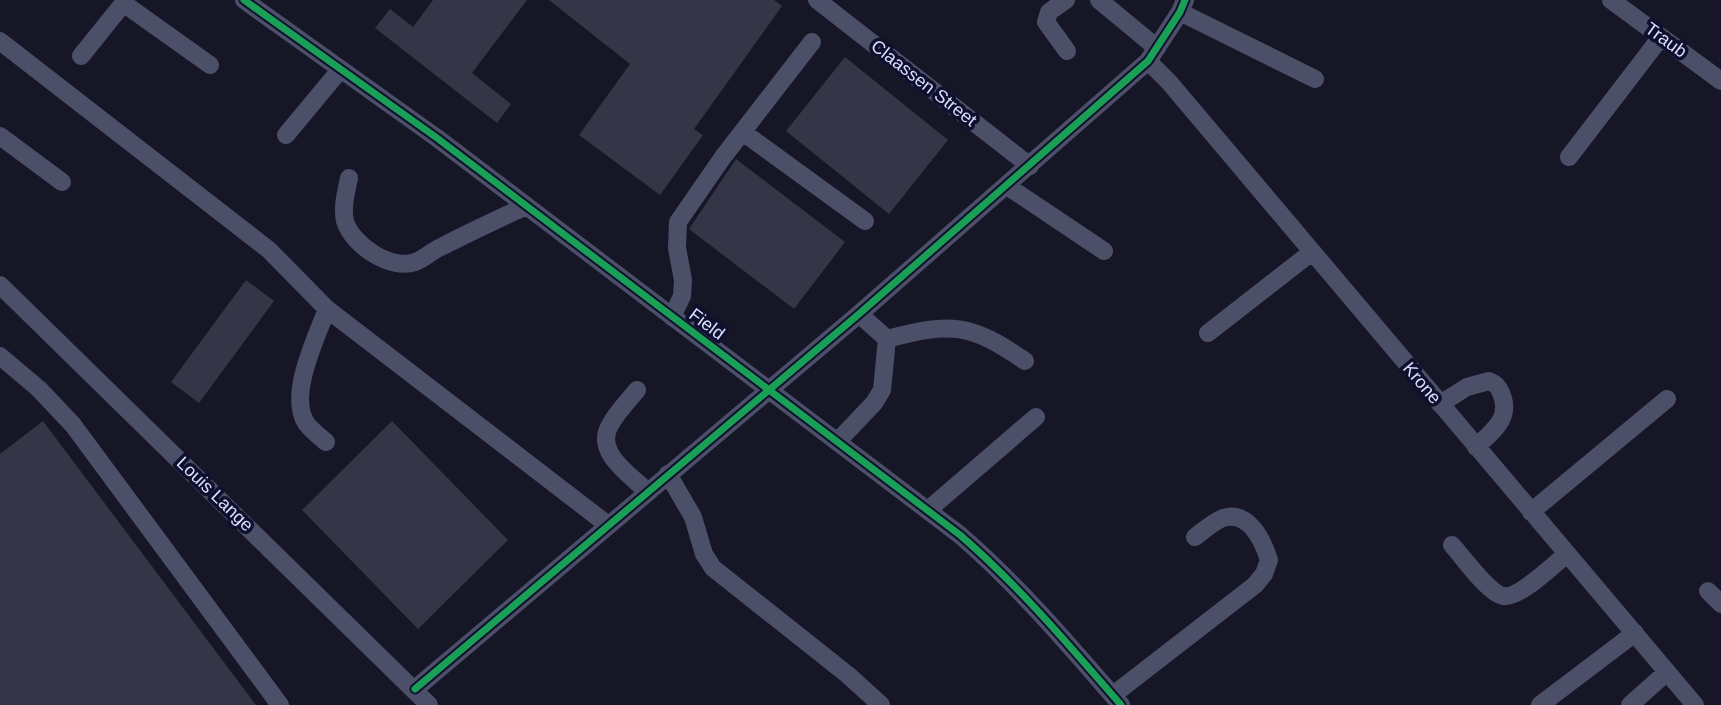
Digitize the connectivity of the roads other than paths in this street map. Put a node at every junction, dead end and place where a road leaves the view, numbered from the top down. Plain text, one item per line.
1 (244, 0) edge
2 (817, 0) edge
3 (1066, 0) edge
4 (1099, 0) edge
5 (1611, 0) edge
6 (124, 2) edge
7 (1182, 6) edge
8 (1661, 37) junction
9 (0, 41) edge
10 (812, 42) dead end
11 (1067, 51) dead end
12 (1153, 55) junction
13 (81, 56) dead end
14 (210, 65) dead end
15 (340, 70) junction
16 (1315, 79) dead end
17 (1721, 81) edge
18 (744, 133) junction
19 (286, 135) dead end
20 (0, 136) edge
21 (1569, 157) dead end
22 (1030, 166) junction
23 (349, 178) dead end
24 (62, 182) dead end
25 (1007, 186) junction
26 (526, 206) junction
27 (865, 222) dead end
28 (1104, 251) dead end
29 (1312, 252) junction
30 (0, 285) edge
31 (327, 309) junction
32 (859, 314) junction
33 (672, 317) junction
34 (1208, 333) dead end
35 (887, 339) junction
36 (0, 356) edge
37 (1025, 361) dead end
38 (767, 389) junction
39 (637, 390) dead end
40 (1667, 399) dead end
41 (1440, 404) junction
42 (1036, 418) dead end
43 (326, 442) dead end
44 (837, 442) junction
45 (1476, 447) junction
46 (668, 474) junction
47 (647, 491) junction
48 (928, 510) junction
49 (1531, 512) junction
50 (607, 525) junction
51 (1195, 537) dead end
52 (1452, 545) dead end
53 (1567, 554) junction
54 (1635, 633) junction
55 (1667, 672) junction
56 (415, 689) junction
57 (1117, 700) edge
58 (280, 705) edge
59 (429, 705) edge
60 (881, 705) edge
61 (1540, 705) edge
62 (1630, 705) edge
63 (1695, 705) edge

1 - 15 street, Field
2 - 22 street, Claassen Street
3 - 11 street
4 - 12 street, Krone
5 - 8 street, Traub
6 - 13 street
6 - 14 street
7 - 12 street
7 - 16 street
8 - 17 street, Traub
8 - 21 street
9 - 31 street
10 - 18 street
12 - 22 street
12 - 29 street, Krone
15 - 19 street
15 - 26 street, Field
18 - 27 street
18 - 33 street
20 - 24 street
22 - 25 street
23 - 26 street
25 - 28 street
25 - 32 street
26 - 33 street, Field
29 - 34 street
29 - 41 street, Krone
30 - 56 street, Louis Lange
31 - 43 street
31 - 50 street
32 - 35 street
32 - 38 street
33 - 38 street, Field
35 - 37 street
35 - 44 street
36 - 58 street
38 - 44 street, Field
38 - 46 street
39 - 47 street
40 - 49 street
41 - 45 street, Krone
41 - 45 street
42 - 48 street
44 - 48 street, Field
45 - 49 street, Krone
46 - 47 street
46 - 60 street
47 - 50 street
48 - 57 street, Field
49 - 53 street, Krone
50 - 56 street
51 - 57 street
52 - 53 street
53 - 54 street, Krone
54 - 55 street, Krone
54 - 61 street
55 - 62 street
55 - 63 street, Krone
56 - 59 street, Louis Lange

